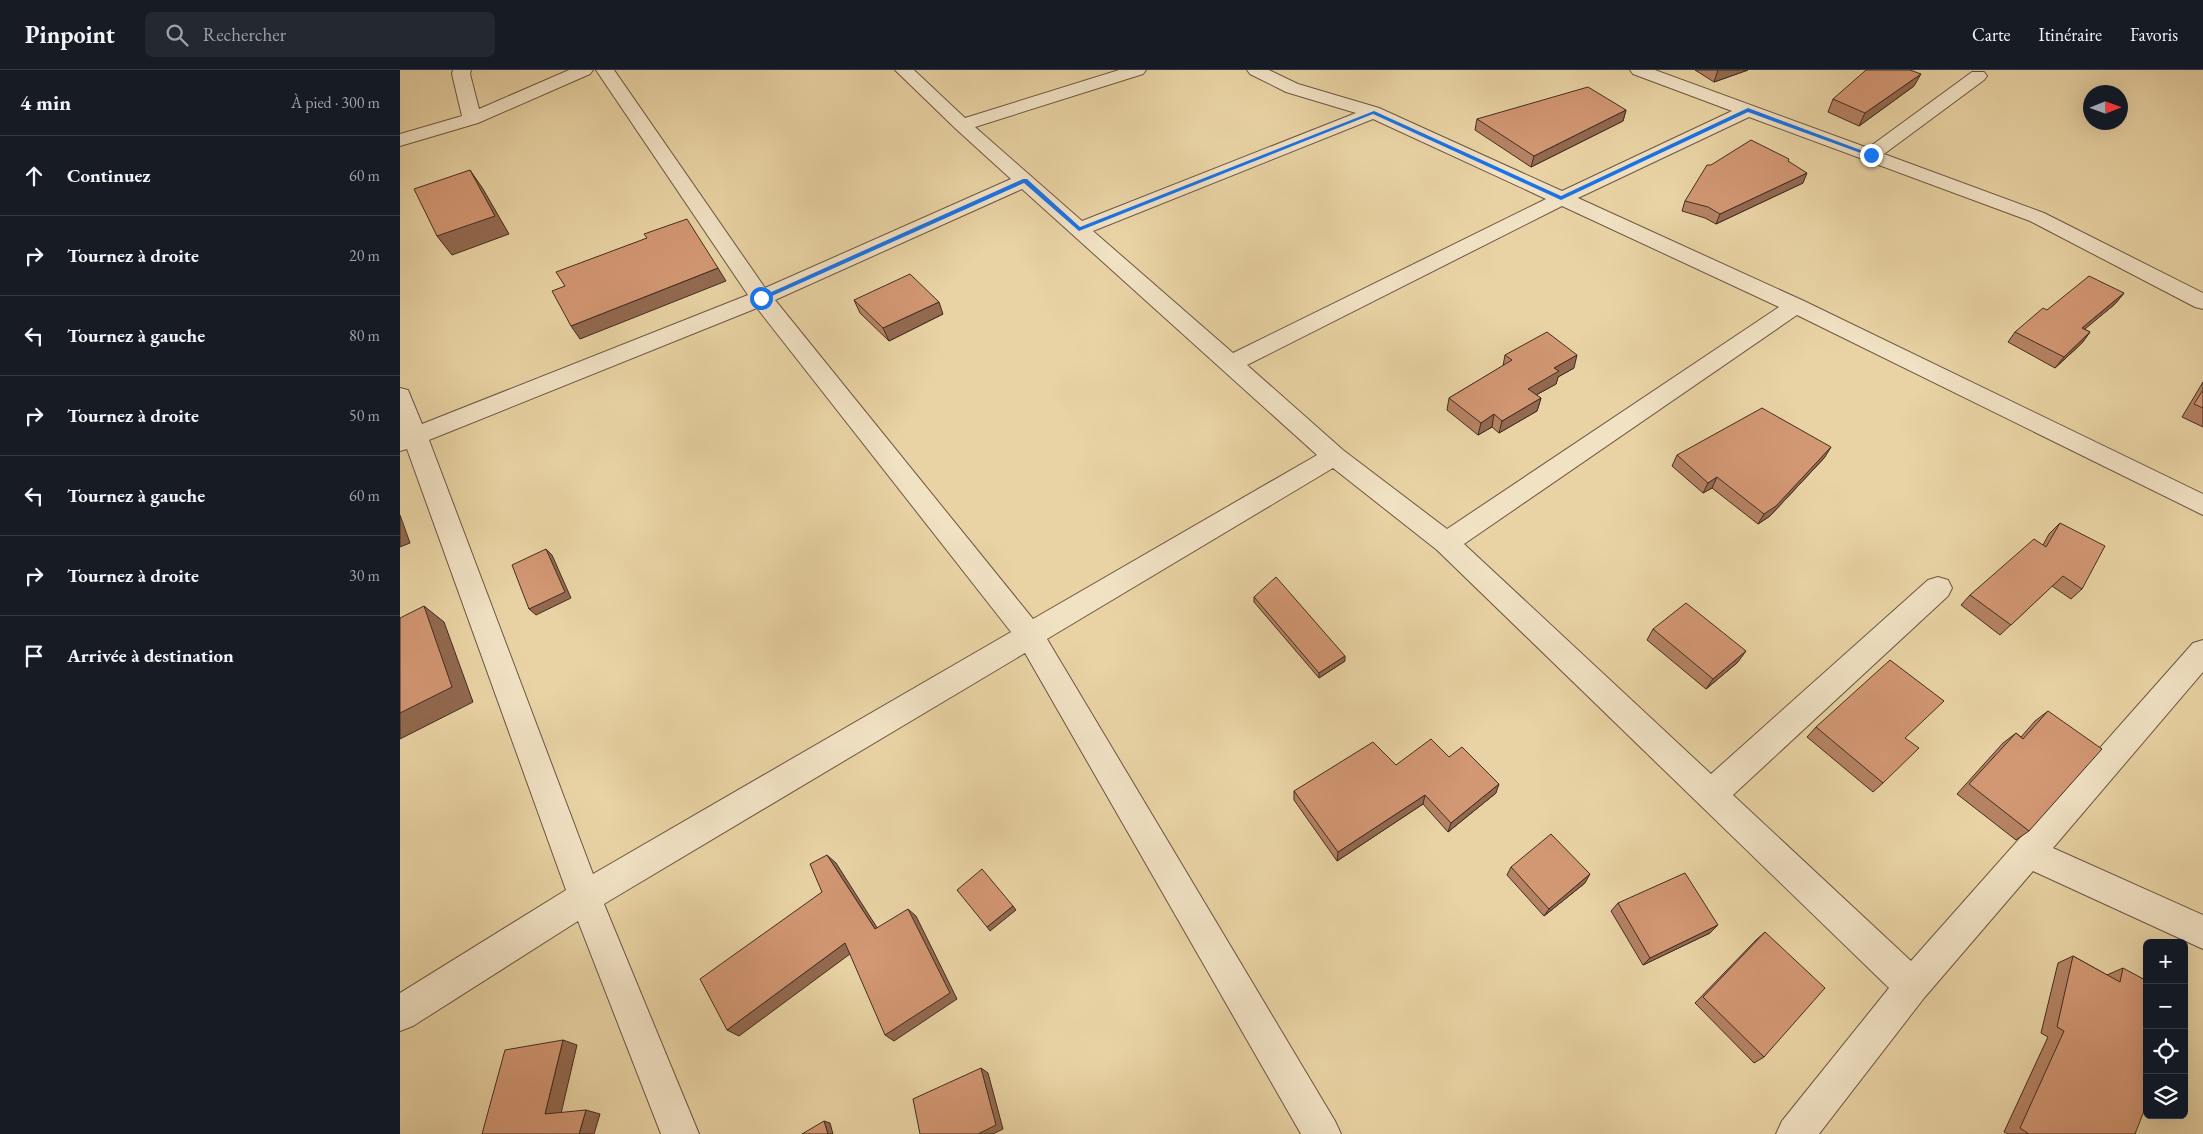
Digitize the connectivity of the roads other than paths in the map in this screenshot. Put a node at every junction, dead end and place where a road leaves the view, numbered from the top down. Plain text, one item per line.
1 (462, 70) edge
2 (584, 70) edge
3 (605, 70) edge
4 (904, 70) edge
5 (1137, 70) edge
6 (1256, 70) edge
7 (1639, 70) edge
8 (1961, 70) edge
9 (1748, 110) junction
10 (1374, 112) junction
11 (472, 119) junction
12 (962, 125) junction
13 (400, 140) edge
14 (1871, 155) junction
15 (1025, 180) junction
16 (1561, 199) junction
17 (1079, 229) junction
18 (761, 298) junction
19 (2203, 302) edge
20 (1796, 306) junction
21 (1230, 364) junction
22 (400, 396) edge
23 (407, 439) edge
24 (1334, 456) junction
25 (2203, 504) edge
26 (1446, 543) junction
27 (1938, 588) dead end
28 (1029, 634) junction
29 (2203, 652) edge
30 (1710, 795) junction
31 (2029, 853) junction
32 (585, 896) junction
33 (2203, 932) edge
34 (1912, 986) junction
35 (400, 1013) edge
36 (680, 1134) edge
37 (1322, 1134) edge
38 (1795, 1134) edge

1 - 11 street
2 - 11 street
3 - 18 street
4 - 12 street
5 - 12 street
6 - 10 street
7 - 9 street
8 - 14 street
9 - 14 street
9 - 16 street
10 - 16 street
10 - 17 street
11 - 13 street
12 - 15 street
14 - 19 street
15 - 17 street
15 - 18 street
16 - 20 street
16 - 21 street
17 - 21 street
18 - 23 street
18 - 28 street
20 - 25 street
20 - 26 street
21 - 24 street
22 - 23 street
23 - 32 street
24 - 26 street
24 - 28 street
26 - 30 street
27 - 30 street
28 - 32 street
28 - 37 street
29 - 31 street
30 - 34 street
31 - 33 street
31 - 34 street
32 - 35 street
32 - 36 street
34 - 38 street

